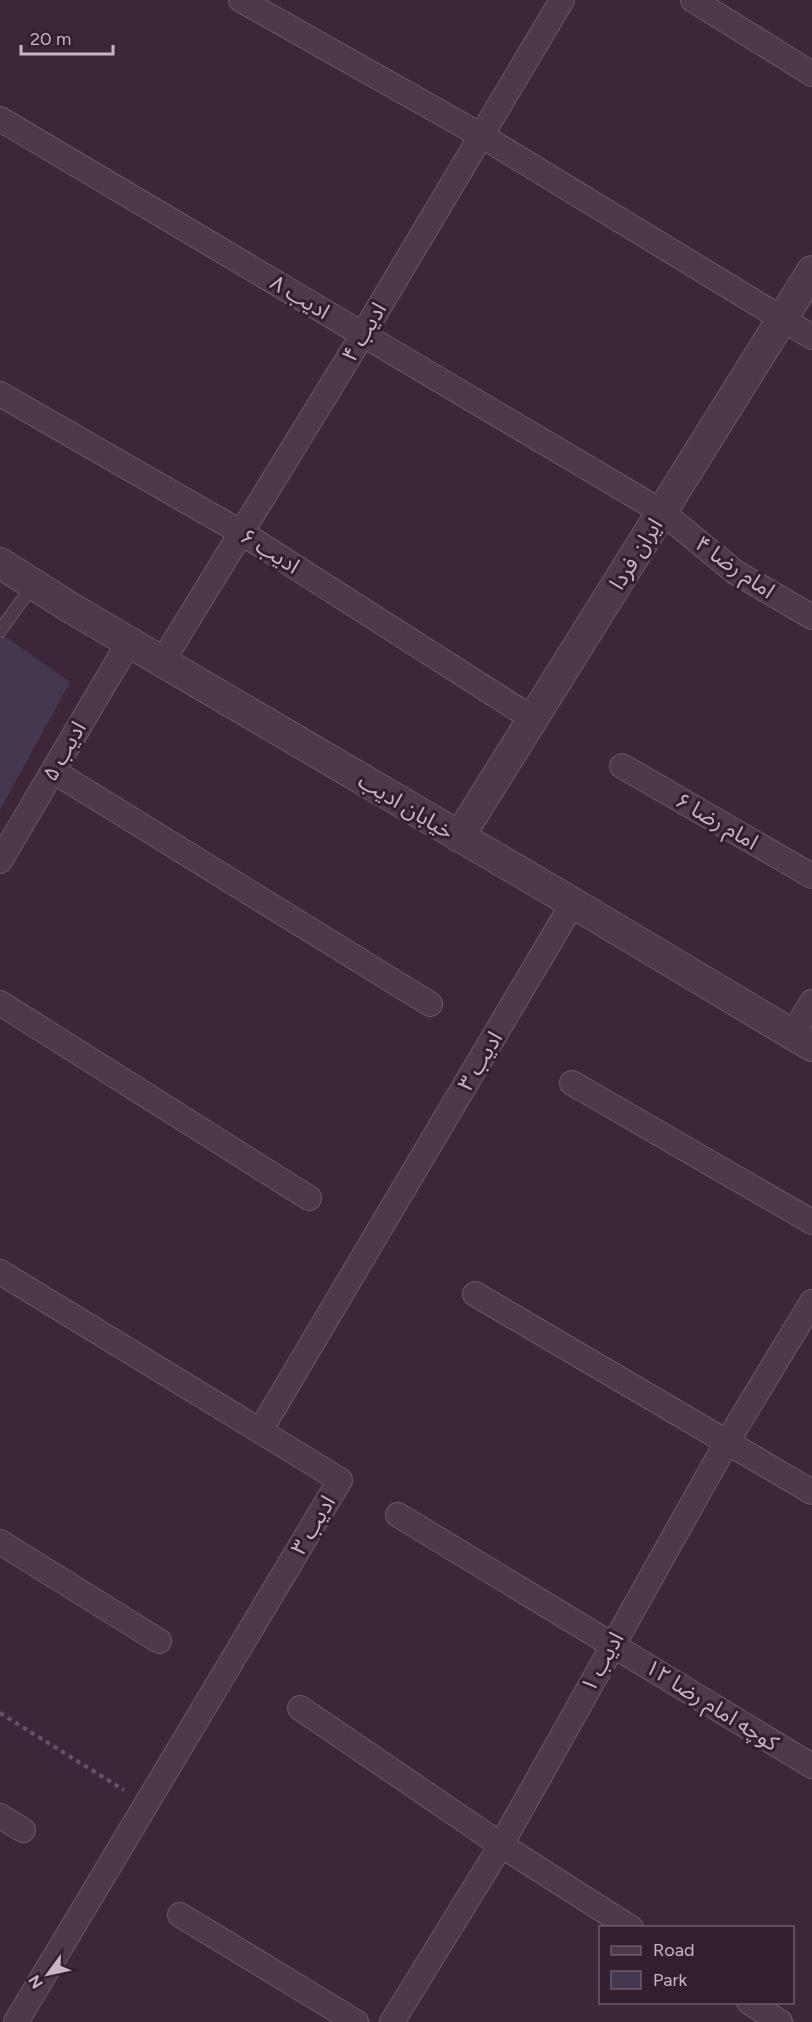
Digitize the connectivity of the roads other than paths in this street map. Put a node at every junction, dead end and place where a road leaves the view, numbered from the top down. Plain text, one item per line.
1 (241, 0) edge
2 (562, 0) edge
3 (693, 0) edge
4 (812, 74) edge
5 (0, 119) edge
6 (482, 136) junction
7 (812, 271) edge
8 (782, 319) junction
9 (363, 334) junction
10 (812, 337) edge
11 (0, 394) edge
12 (662, 512) junction
13 (242, 532) junction
14 (0, 563) edge
15 (34, 584) junction
16 (812, 616) edge
17 (0, 631) edge
18 (129, 642) junction
19 (162, 662) junction
20 (533, 719) junction
21 (622, 766) dead end
22 (53, 771) junction
23 (459, 837) junction
24 (0, 861) edge
25 (812, 876) edge
26 (573, 903) junction
27 (812, 1002) edge
28 (0, 1003) edge
29 (430, 1004) dead end
30 (802, 1040) edge
31 (572, 1083) dead end
32 (309, 1198) dead end
33 (812, 1222) edge
34 (0, 1272) edge
35 (475, 1294) dead end
36 (812, 1302) edge
37 (260, 1431) junction
38 (727, 1442) junction
39 (812, 1492) edge
40 (398, 1515) dead end
41 (0, 1542) edge
42 (159, 1641) dead end
43 (612, 1644) junction
44 (300, 1708) dead end
45 (812, 1766) edge
46 (0, 1816) edge
47 (23, 1830) dead end
48 (501, 1845) junction
49 (180, 1915) dead end
50 (628, 1926) edge
51 (752, 2004) edge
52 (15, 2022) edge
53 (356, 2022) edge
54 (392, 2022) edge
55 (780, 2022) edge

1 - 6 street
2 - 6 street, ادیب ۴
3 - 4 street
5 - 9 street, ادیب ۸
6 - 8 street
6 - 9 street, ادیب ۴
7 - 8 street, ایران فردا
8 - 10 street
8 - 12 street, ایران فردا
9 - 12 street, ادیب ۸
9 - 13 street, ادیب ۴
11 - 13 street, ادیب ۶
12 - 16 street, امام رضا ۴
12 - 20 street, ایران فردا
13 - 19 street, ادیب ۴
13 - 20 street, ادیب ۶
14 - 15 street, خیابان ادیب
15 - 17 lane
15 - 18 street, خیابان ادیب
18 - 19 street, خیابان ادیب
18 - 22 street, ادیب ۵
19 - 23 street, خیابان ادیب
20 - 23 street, ایران فردا
21 - 25 street, امام رضا ۶
22 - 24 street, ادیب ۵
22 - 29 street
23 - 26 street, خیابان ادیب
26 - 30 street, خیابان ادیب
26 - 37 street, ادیب ۳
27 - 30 street
28 - 32 street
31 - 33 street
34 - 37 street
35 - 38 street
36 - 38 street, ادیب ۱
37 - 52 street, ادیب ۳
38 - 39 street
38 - 43 street, ادیب ۱
40 - 43 street, کوچه امام رضا ۱۲
41 - 42 street
43 - 45 street, کوچه امام رضا ۱۲
43 - 48 street, ادیب ۱
44 - 48 street
46 - 47 street
48 - 50 street
48 - 54 street, ادیب ۱
49 - 53 street
51 - 55 street

